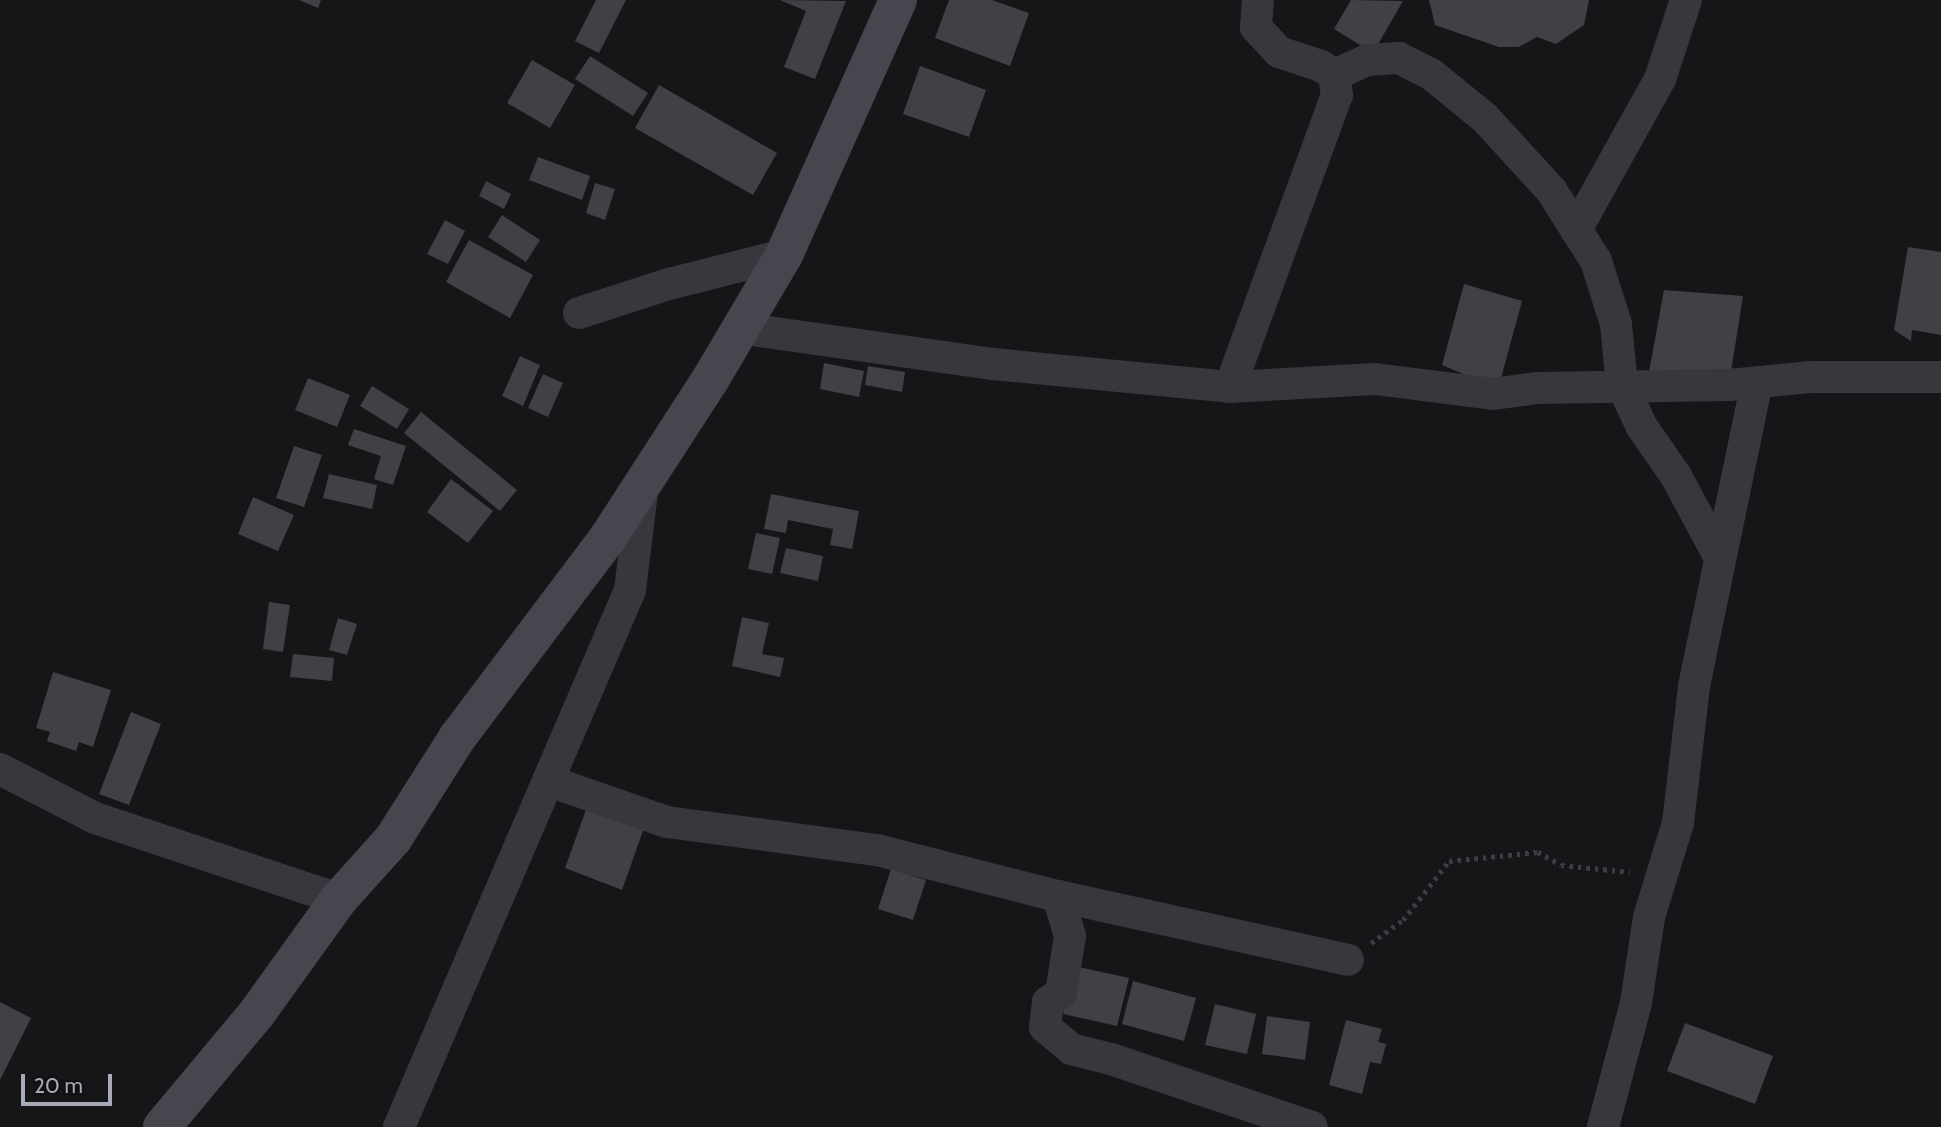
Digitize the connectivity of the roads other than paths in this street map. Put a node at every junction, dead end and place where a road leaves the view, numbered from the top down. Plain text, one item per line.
1 (898, 0) edge
2 (1258, 0) edge
3 (1686, 0) edge
4 (1334, 75) junction
5 (1576, 230) junction
6 (784, 256) junction
7 (579, 313) dead end
8 (739, 328) junction
9 (1941, 377) edge
10 (1757, 383) junction
11 (1622, 385) junction
12 (1230, 387) junction
13 (643, 480) junction
14 (1720, 558) junction
15 (0, 769) edge
16 (549, 781) junction
17 (1058, 896) junction
18 (339, 900) junction
19 (1348, 960) road end
20 (162, 1127) edge
21 (399, 1127) edge
22 (1312, 1127) edge
23 (1603, 1127) edge

1 - 6 street
2 - 4 street
3 - 5 street
4 - 5 street
4 - 12 street
5 - 11 street
6 - 7 street
6 - 8 street
8 - 12 street
8 - 13 street
9 - 10 street
10 - 11 street
10 - 14 street
11 - 12 street
11 - 14 street
13 - 16 street
13 - 18 street
14 - 23 street
15 - 18 street
16 - 17 street
16 - 21 street
17 - 19 street
17 - 22 street
18 - 20 street

